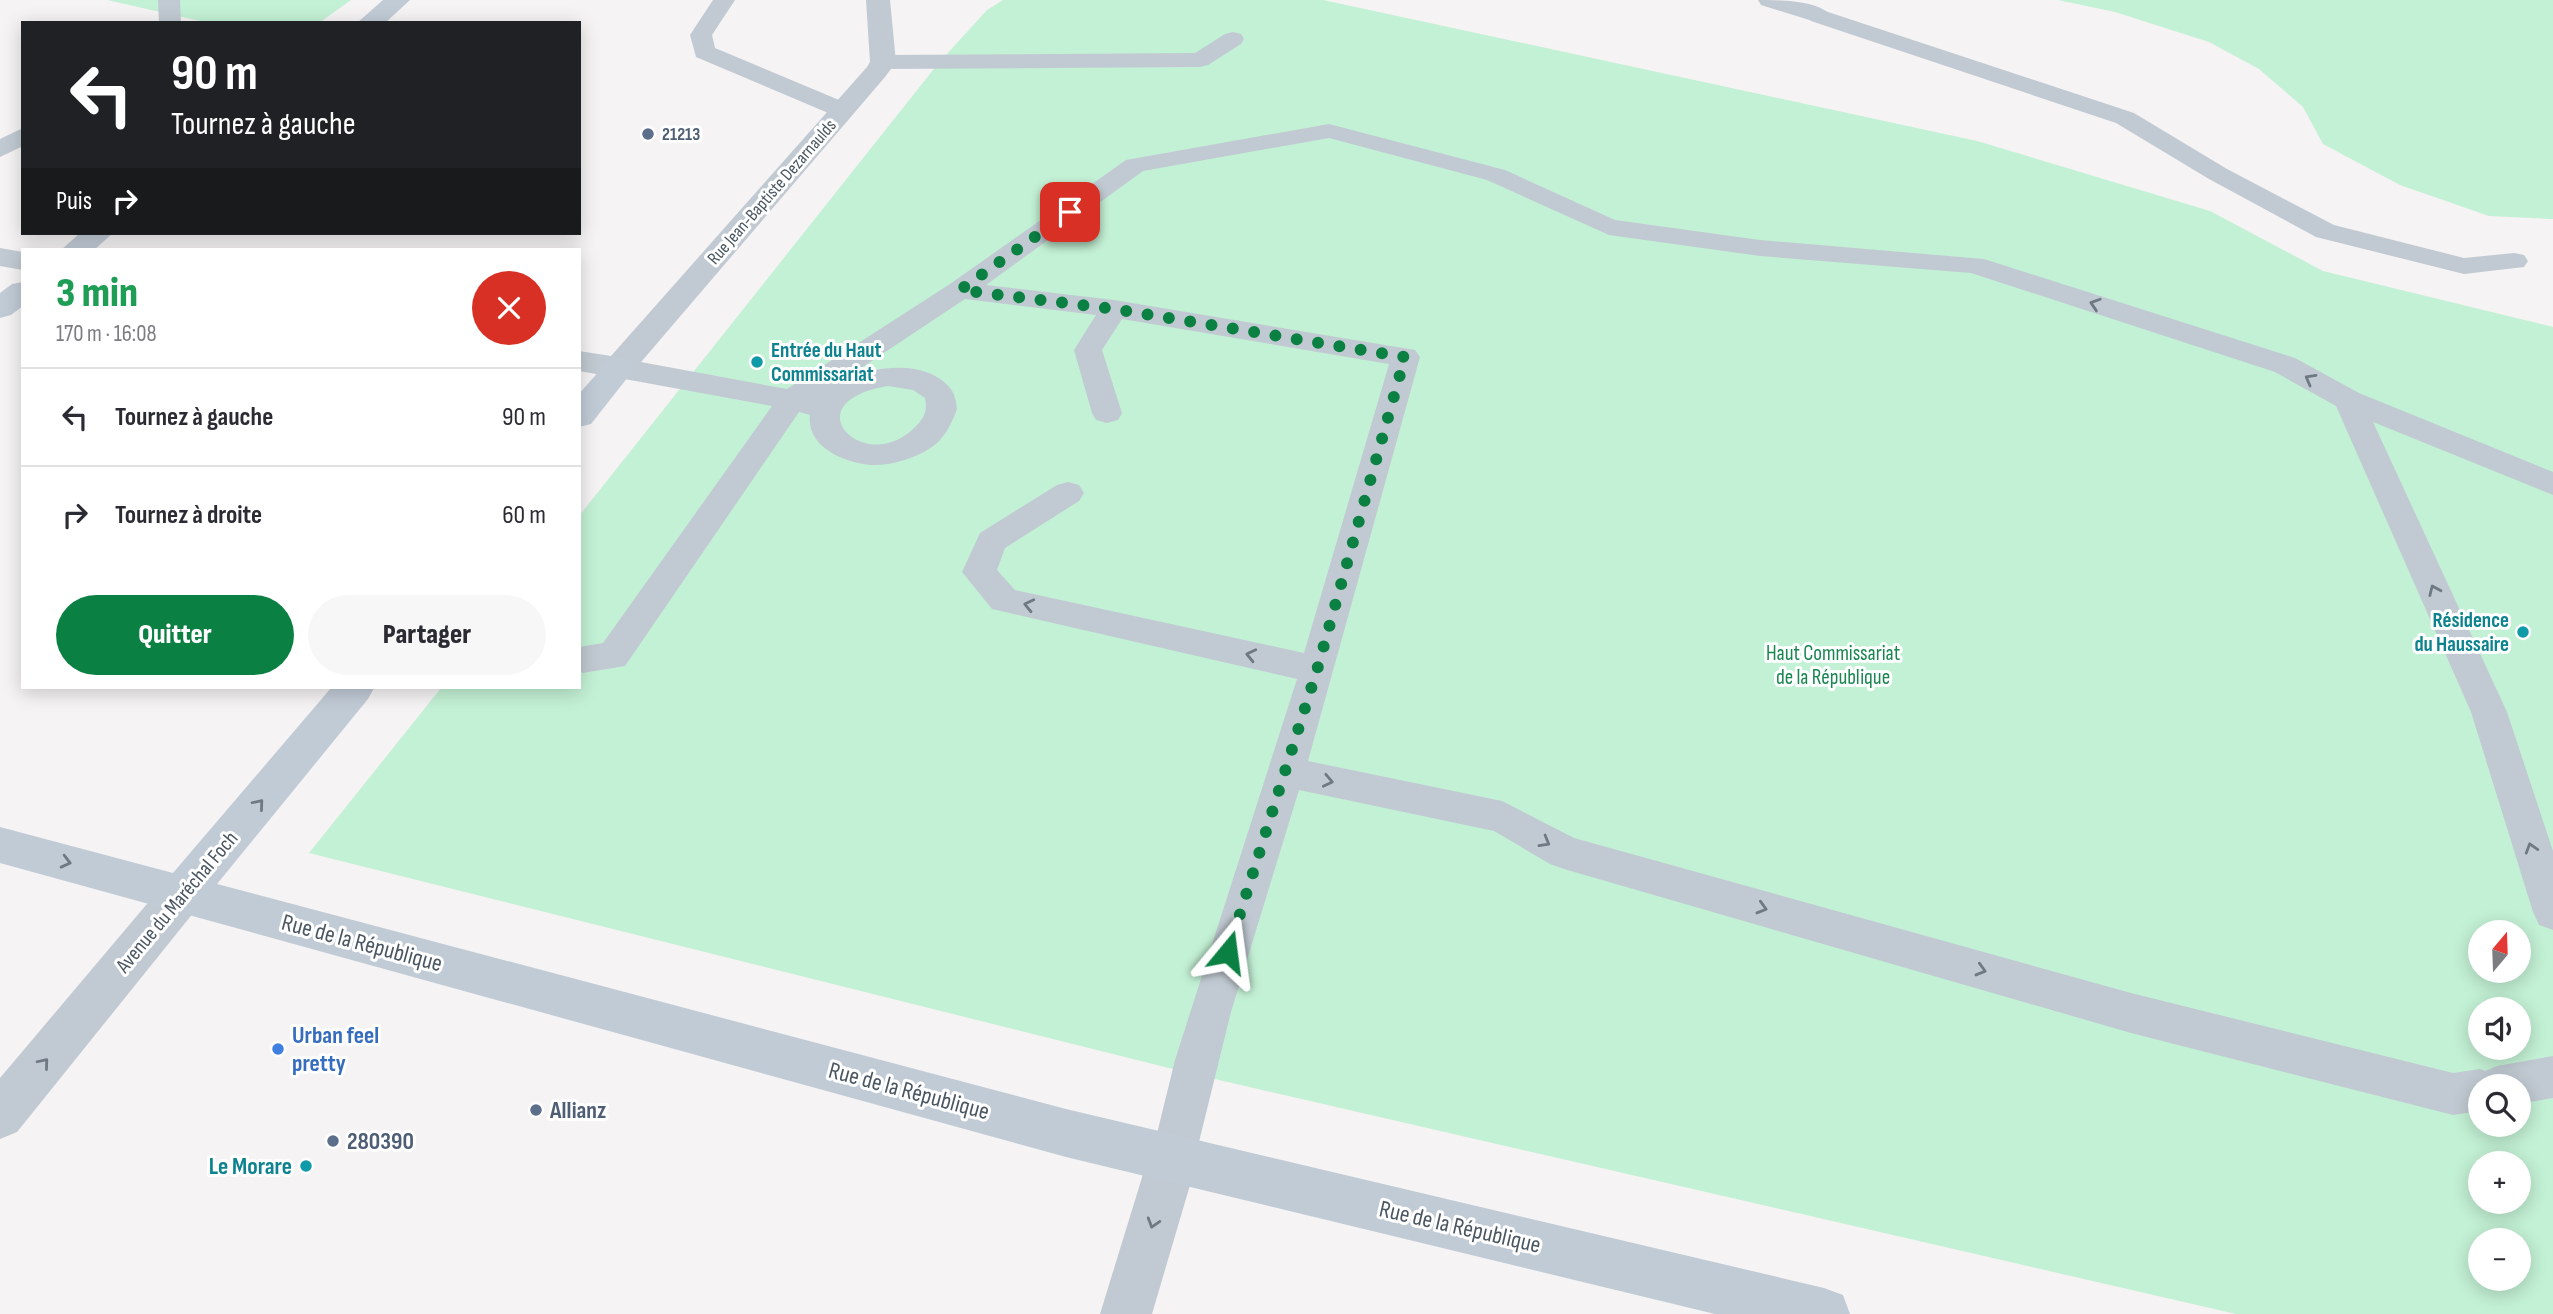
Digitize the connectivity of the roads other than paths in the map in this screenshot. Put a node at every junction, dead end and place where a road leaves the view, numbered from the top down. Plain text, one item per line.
1 (169, 0) edge
2 (398, 0) edge
3 (724, 0) edge
4 (878, 0) edge
5 (1770, 0) edge
6 (1819, 16) joint
7 (170, 21) edge
8 (372, 21) edge
9 (1233, 39) dead end
10 (883, 62) junction
11 (842, 110) junction
12 (21, 136) edge
13 (0, 150) edge
14 (95, 235) edge
15 (79, 248) edge
16 (0, 257) edge
17 (21, 261) edge
18 (2514, 261) dead end
19 (960, 290) junction
20 (21, 292) edge
21 (0, 308) edge
22 (1114, 309) junction
23 (581, 361) edge
24 (620, 368) junction
25 (792, 400) junction
26 (2348, 400) junction
27 (827, 408) dead end
28 (1107, 413) dead end
29 (581, 414) edge
30 (2553, 484) edge
31 (1068, 493) dead end
32 (583, 659) dead end
33 (1317, 670) junction
34 (354, 689) edge
35 (1286, 772) junction
36 (0, 845) edge
37 (183, 893) junction
38 (2553, 912) edge
39 (2553, 1077) edge
40 (2531, 1081) edge
41 (2468, 1092) edge
42 (0, 1115) edge
43 (1173, 1158) junction
44 (1126, 1314) edge
45 (1824, 1314) edge

1 - 7 lane
2 - 8 street
3 - 11 lane
4 - 10 street
5 - 6 street
6 - 18 lane
9 - 10 lane
10 - 11 street, Rue Jean-Baptiste Dezarnaulds
11 - 24 street, Rue Jean-Baptiste Dezarnaulds
12 - 13 lane
14 - 15 street
16 - 17 street
19 - 22 lane
19 - 25 lane
26 -> 19 lane
20 - 21 street
22 - 28 lane
22 - 33 lane
23 - 24 street
24 - 25 lane
24 - 29 street
25 - 27 lane
25 - 32 lane
26 - 30 lane
38 -> 26 lane
33 -> 31 lane
33 - 35 lane
37 -> 34 street, Avenue du Maréchal Foch
35 -> 41 lane
35 - 43 lane
36 -> 37 street, Rue de la République
42 -> 37 street, Avenue du Maréchal Foch
37 - 43 street, Rue de la République
39 - 40 lane
43 -> 44 street
43 - 45 street, Rue de la République

